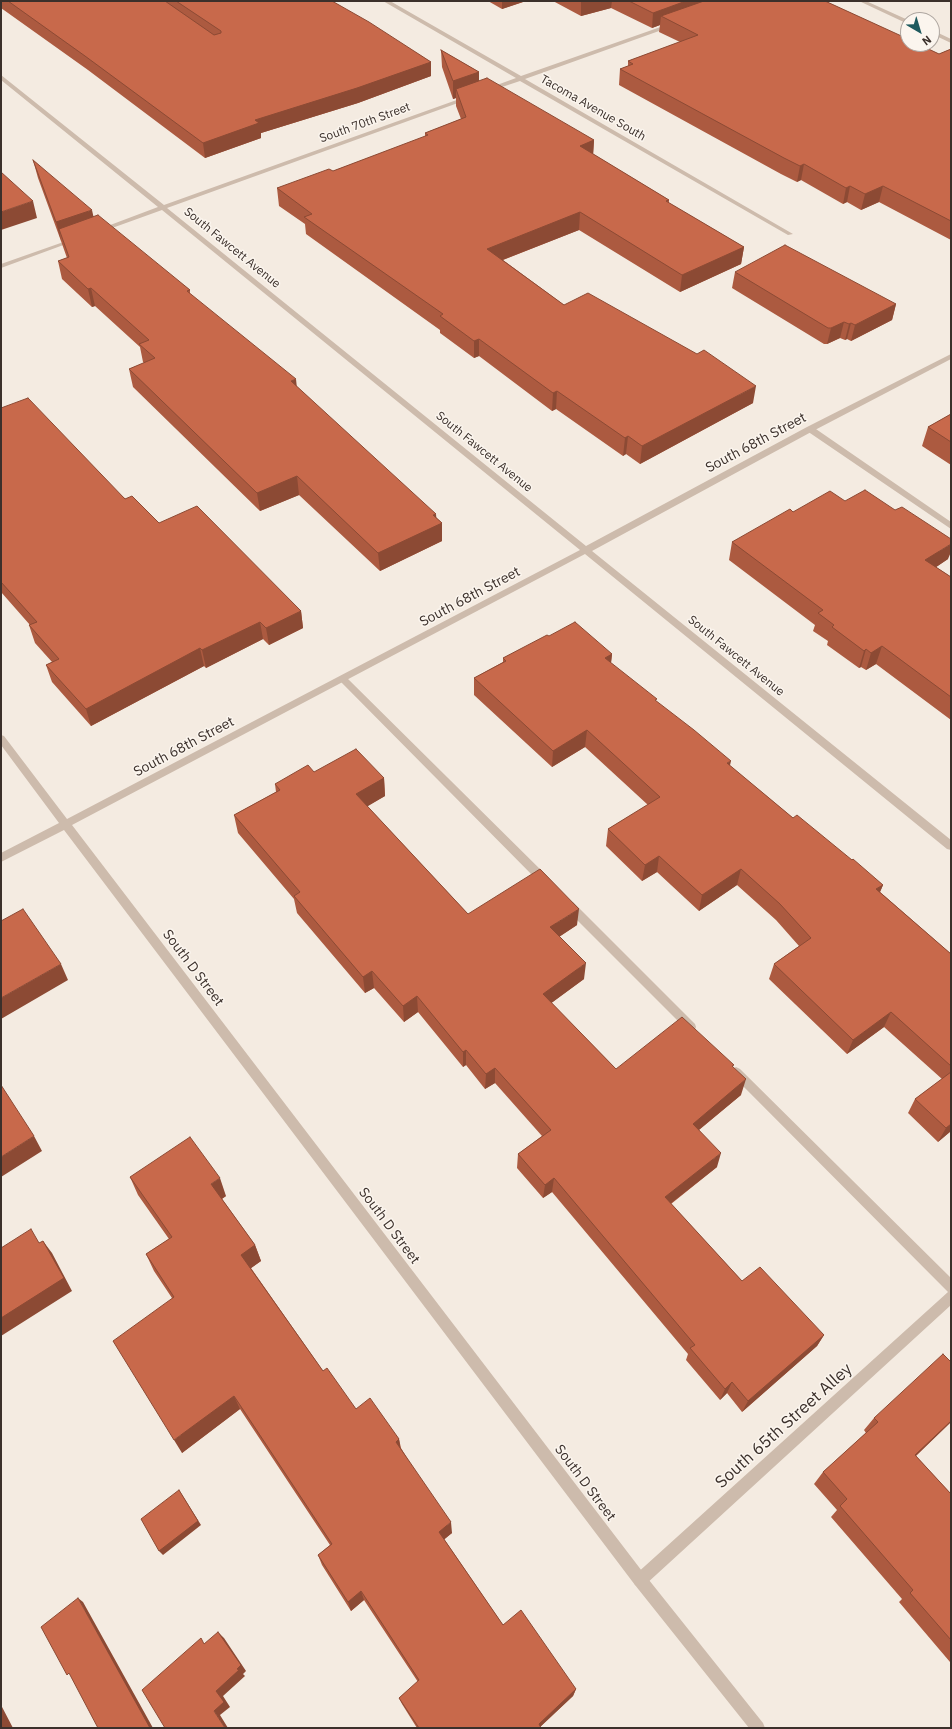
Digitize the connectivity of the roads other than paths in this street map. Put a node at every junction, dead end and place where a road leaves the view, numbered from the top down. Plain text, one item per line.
1 (386, 1) edge
2 (862, 1) edge
3 (900, 18) edge
4 (677, 22) edge
5 (940, 36) edge
6 (951, 41) edge
7 (1, 78) edge
8 (520, 79) junction
9 (483, 92) edge
10 (475, 95) edge
11 (163, 208) junction
12 (89, 234) edge
13 (790, 234) dead end
14 (82, 237) edge
15 (1, 266) edge
16 (951, 356) edge
17 (810, 429) junction
18 (951, 526) edge
19 (586, 550) junction
20 (344, 678) junction
21 (1, 738) edge
22 (65, 824) junction
23 (951, 846) edge
24 (1, 858) edge
25 (552, 887) edge
26 (563, 898) edge
27 (698, 1034) edge
28 (726, 1062) edge
29 (951, 1287) edge
30 (951, 1297) edge
31 (640, 1580) junction
32 (757, 1728) edge

1 - 8 street, Tacoma Avenue South
2 - 3 street
4 - 8 street
5 - 6 street
7 - 11 street, South Fawcett Avenue
8 - 9 street
8 - 13 street, Tacoma Avenue South
10 - 11 street, South 70th Street
11 - 12 street, South 70th Street
11 - 19 street, South Fawcett Avenue
14 - 15 street
16 - 17 street, South 68th Street
17 - 18 street
17 - 19 street, South 68th Street
19 - 20 street, South 68th Street
19 - 23 street, South Fawcett Avenue
20 - 22 street, South 68th Street
20 - 25 street
21 - 22 street, South D Street
22 - 24 street, South 68th Street
22 - 31 street, South D Street
26 - 27 street
28 - 29 street
30 - 31 street, South 65th Street Alley
31 - 32 street, South D Street

